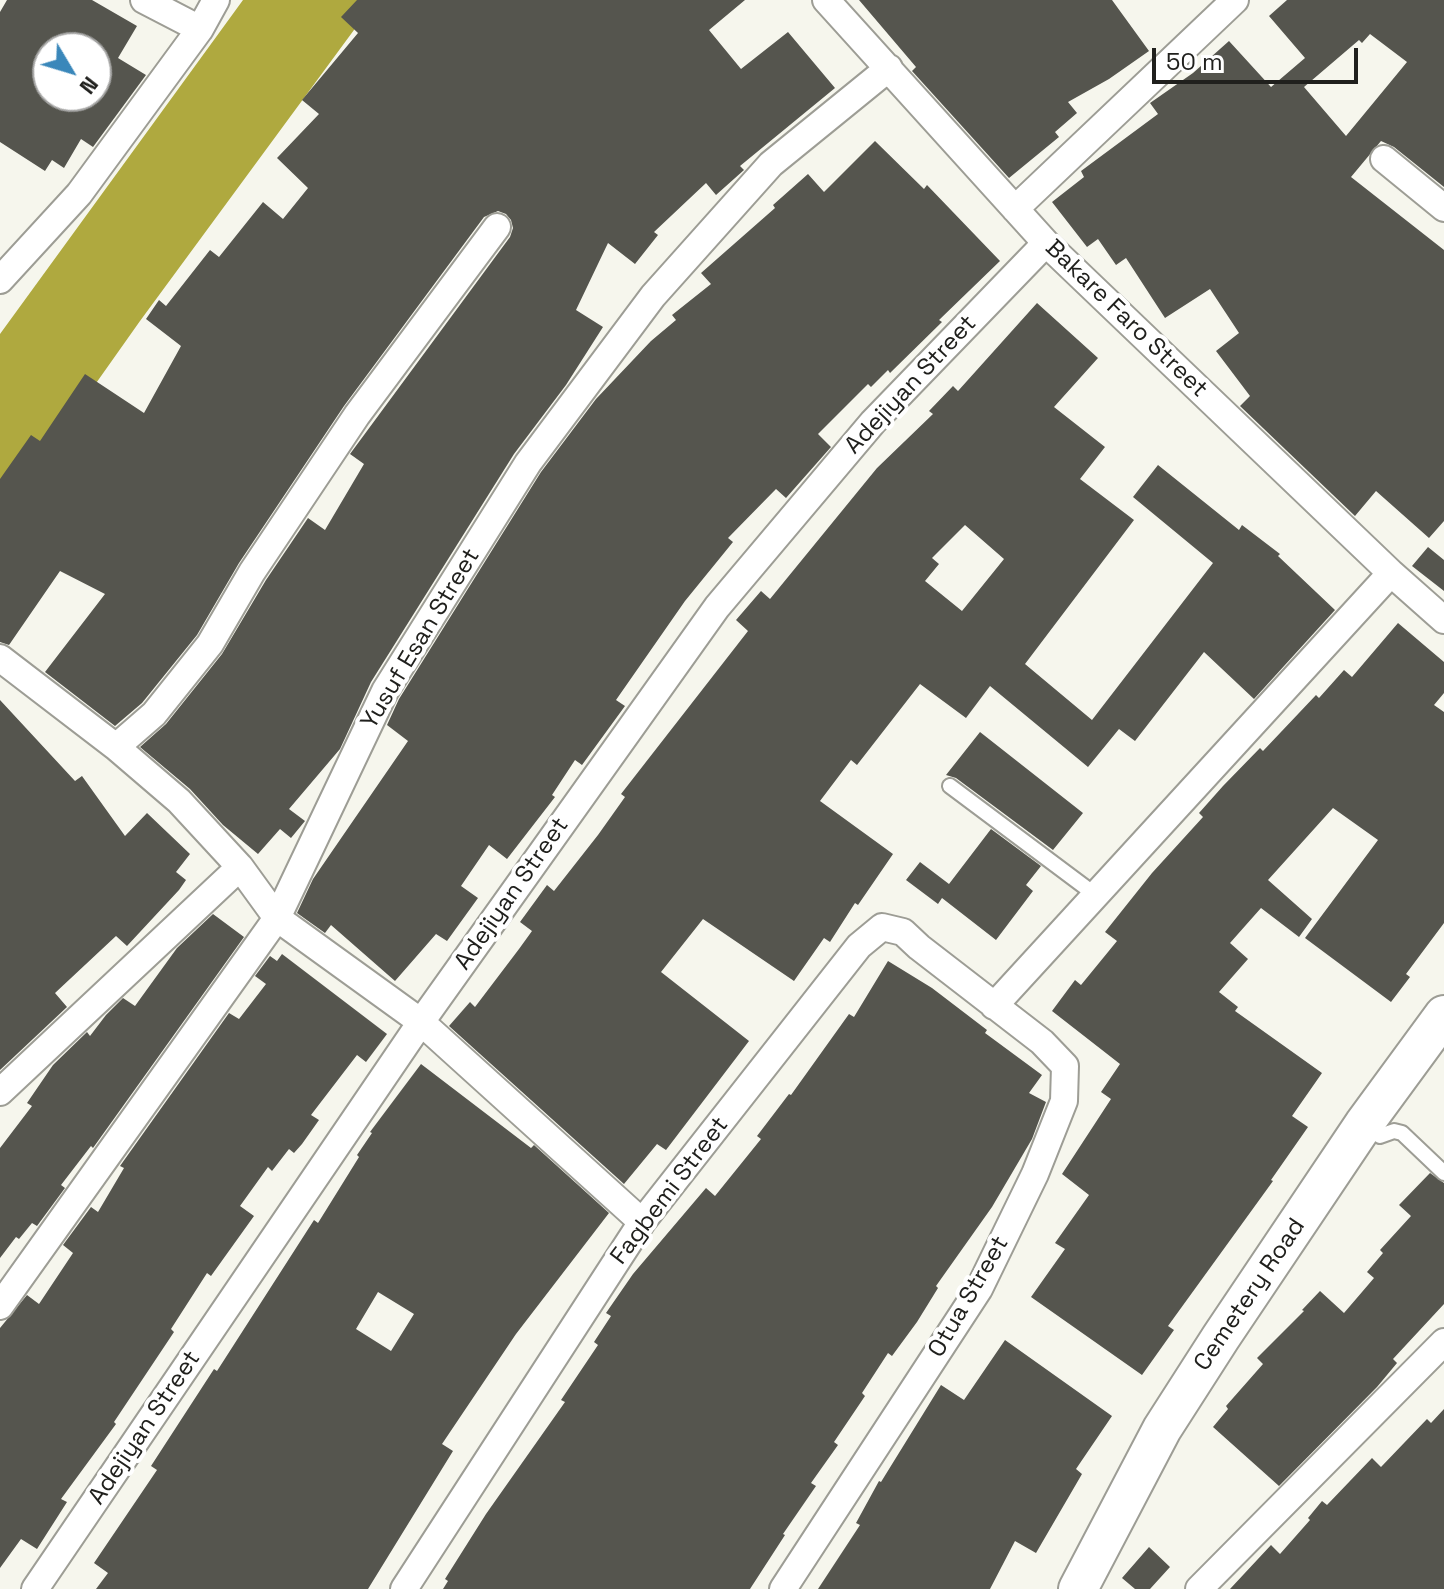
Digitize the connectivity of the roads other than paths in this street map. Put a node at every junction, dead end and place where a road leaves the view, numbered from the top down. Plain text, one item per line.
1 (144, 0) edge
2 (216, 0) edge
3 (826, 0) edge
4 (1235, 0) edge
5 (200, 29) junction
6 (889, 68) junction
7 (1384, 159) dead end
8 (1444, 208) edge
9 (1015, 209) junction
10 (497, 227) dead end
11 (1046, 243) junction
12 (0, 280) edge
13 (1391, 573) junction
14 (1444, 620) edge
15 (0, 658) edge
16 (116, 747) junction
17 (950, 786) dead end
18 (240, 867) junction
19 (1097, 896) junction
20 (277, 918) junction
21 (994, 1006) junction
22 (1444, 1015) edge
23 (421, 1022) junction
24 (1444, 1048) edge
25 (0, 1092) edge
26 (1380, 1136) junction
27 (1444, 1173) edge
28 (642, 1222) junction
29 (0, 1306) edge
30 (1444, 1342) edge
31 (35, 1589) edge
32 (404, 1589) edge
33 (783, 1589) edge
34 (1078, 1589) edge
35 (1099, 1589) edge
36 (1199, 1589) edge

1 - 5 street
2 - 5 street
3 - 6 street, Bakare Faro Street
4 - 9 street
5 - 12 street
6 - 9 street, Bakare Faro Street
6 - 20 street, Yusuf Esan Street
7 - 8 street
9 - 11 street, Bakare Faro Street
10 - 16 street
11 - 13 street, Bakare Faro Street
11 - 23 street, Adejiyan Street
13 - 14 street, Bakare Faro Street
13 - 19 street
15 - 16 street
16 - 18 street
17 - 19 lane
18 - 20 street
18 - 25 street
19 - 21 street
20 - 23 street
20 - 29 street, Yusuf Esan Street
21 - 28 street, Fagbemi Street
21 - 33 street, Otua Street
22 - 34 main road, Cemetery Road
23 - 28 street
23 - 31 street, Adejiyan Street
24 - 26 main road, Cemetery Road
26 - 27 lane
26 - 35 main road, Cemetery Road
28 - 32 street, Fagbemi Street
30 - 36 street

